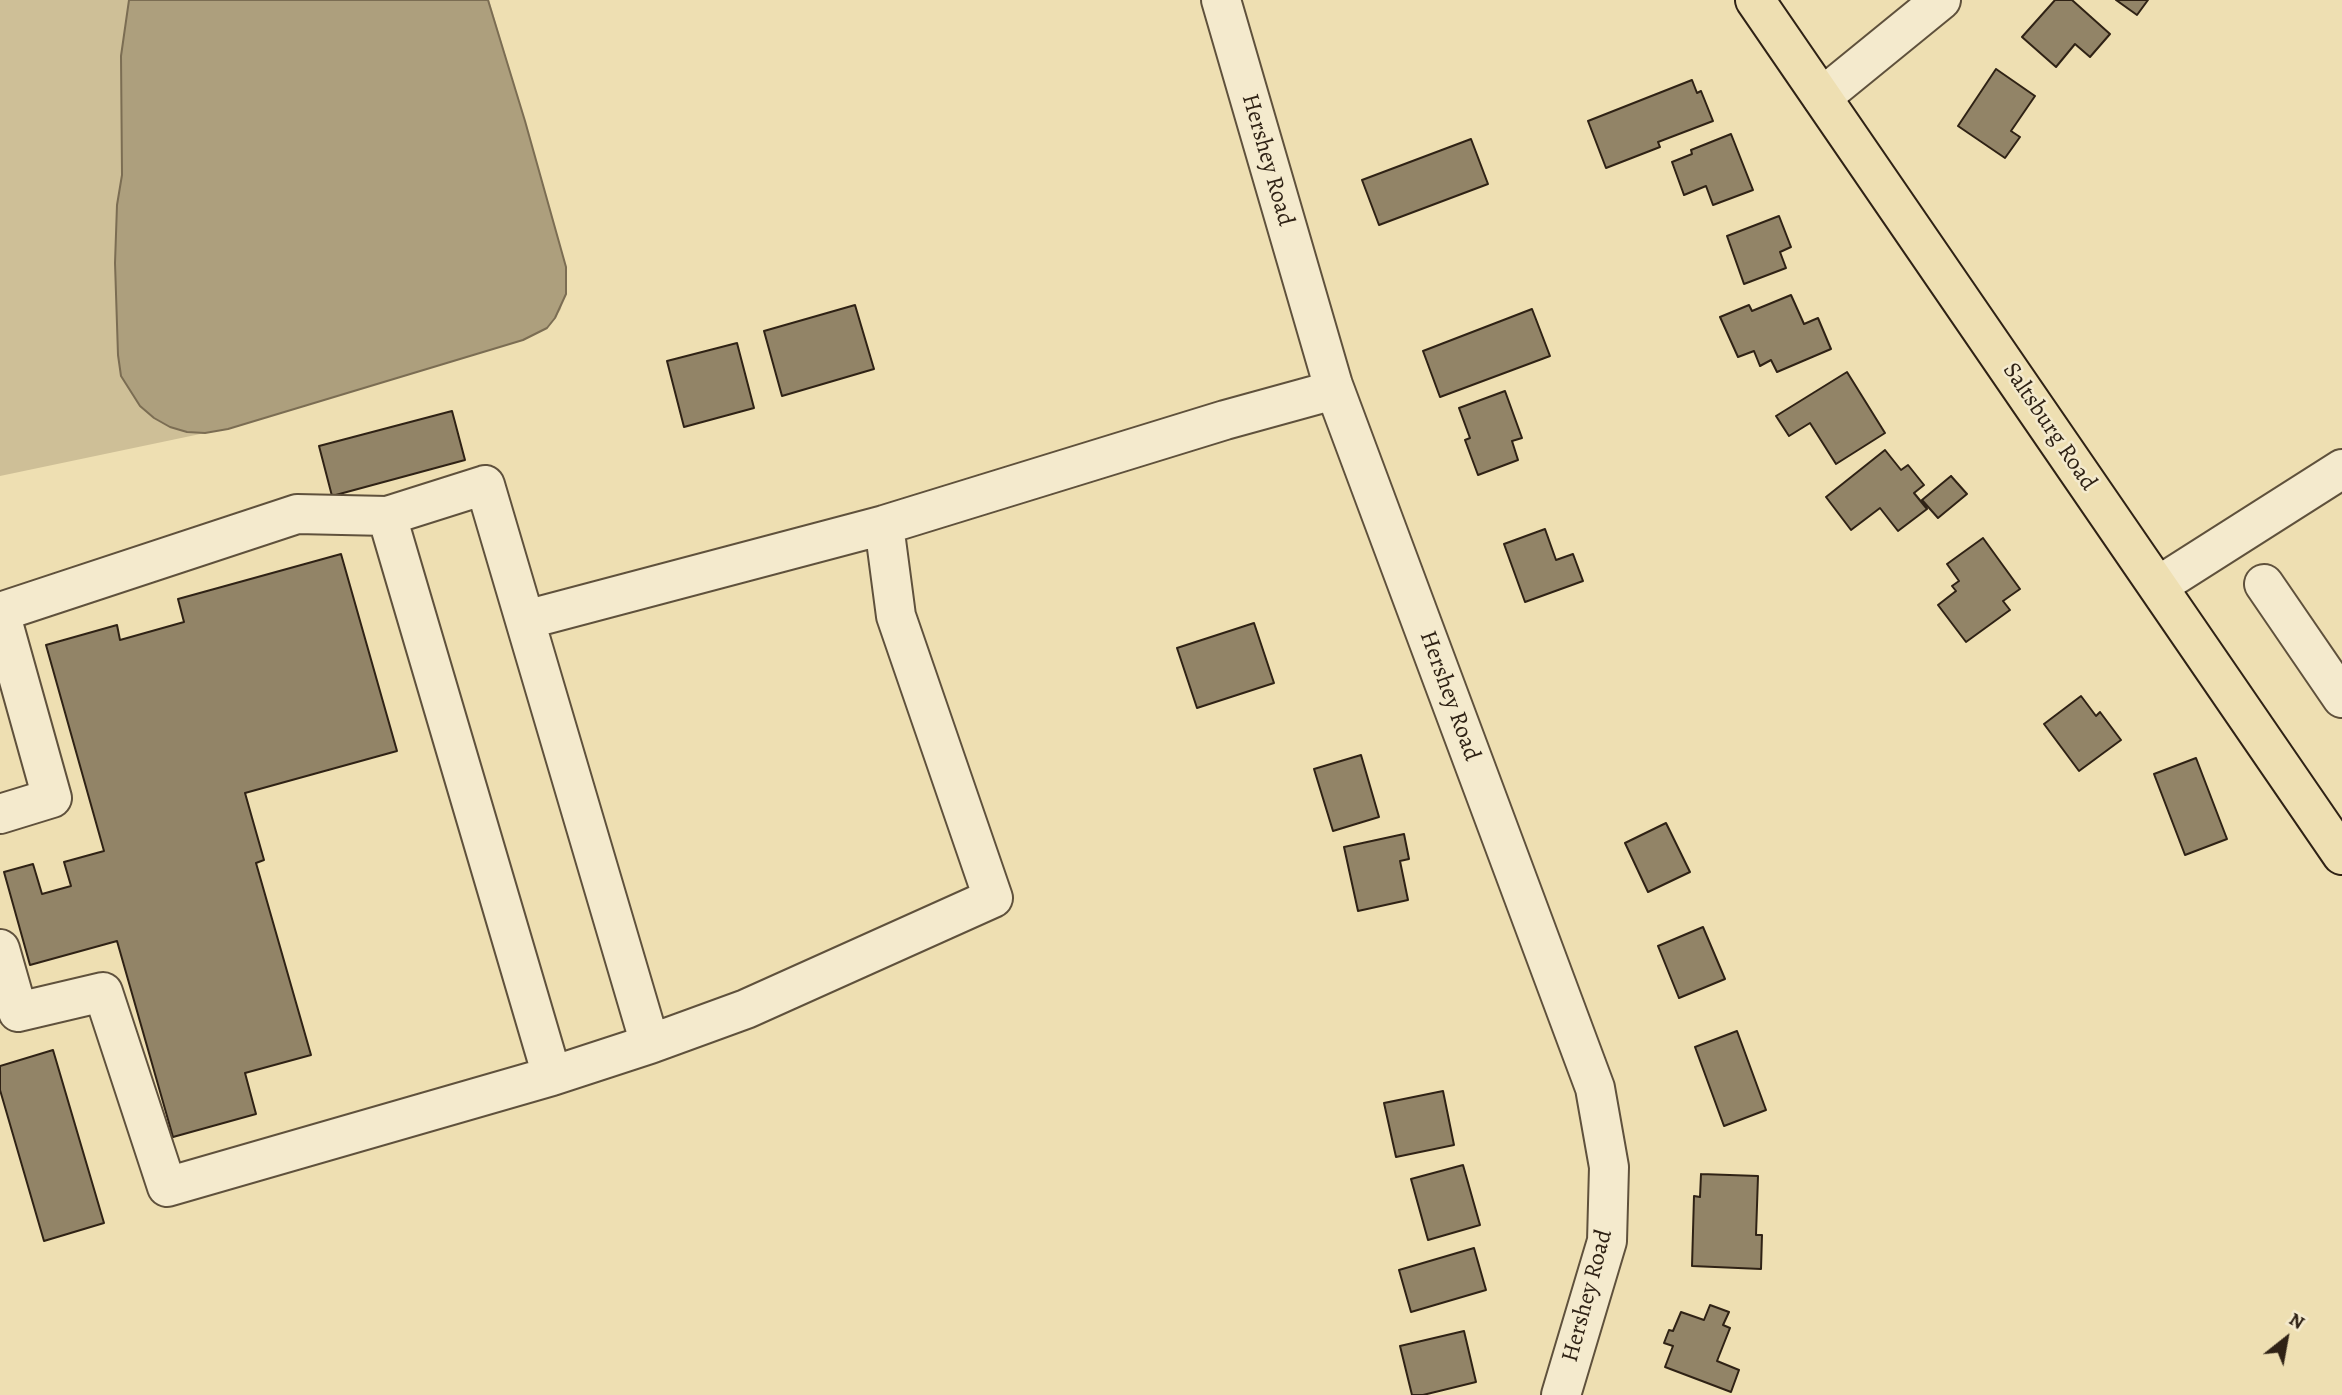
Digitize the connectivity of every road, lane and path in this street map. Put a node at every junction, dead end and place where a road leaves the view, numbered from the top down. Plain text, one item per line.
1 (1221, 0) edge
2 (1755, 0) edge
3 (1941, 0) edge
4 (1822, 97) junction
5 (1335, 390) junction
6 (2342, 469) edge
7 (387, 516) junction
8 (884, 525) junction
9 (2264, 584) dead end
10 (2158, 586) junction
11 (525, 620) junction
12 (2342, 698) edge
13 (0, 814) edge
14 (2342, 855) edge
15 (0, 949) edge
16 (650, 1044) junction
17 (552, 1076) junction
18 (1561, 1395) edge

1 - 5 street, Hershey Road
2 - 4 main road, Saltsburg Road
3 - 4 street
4 - 10 main road, Saltsburg Road
5 - 8 street
5 - 18 street, Hershey Road
6 - 10 street
7 - 11 street
7 - 13 street
7 - 17 street
8 - 11 street
8 - 16 street
9 - 12 street
10 - 14 main road, Saltsburg Road
11 - 16 street
15 - 17 street
16 - 17 street

